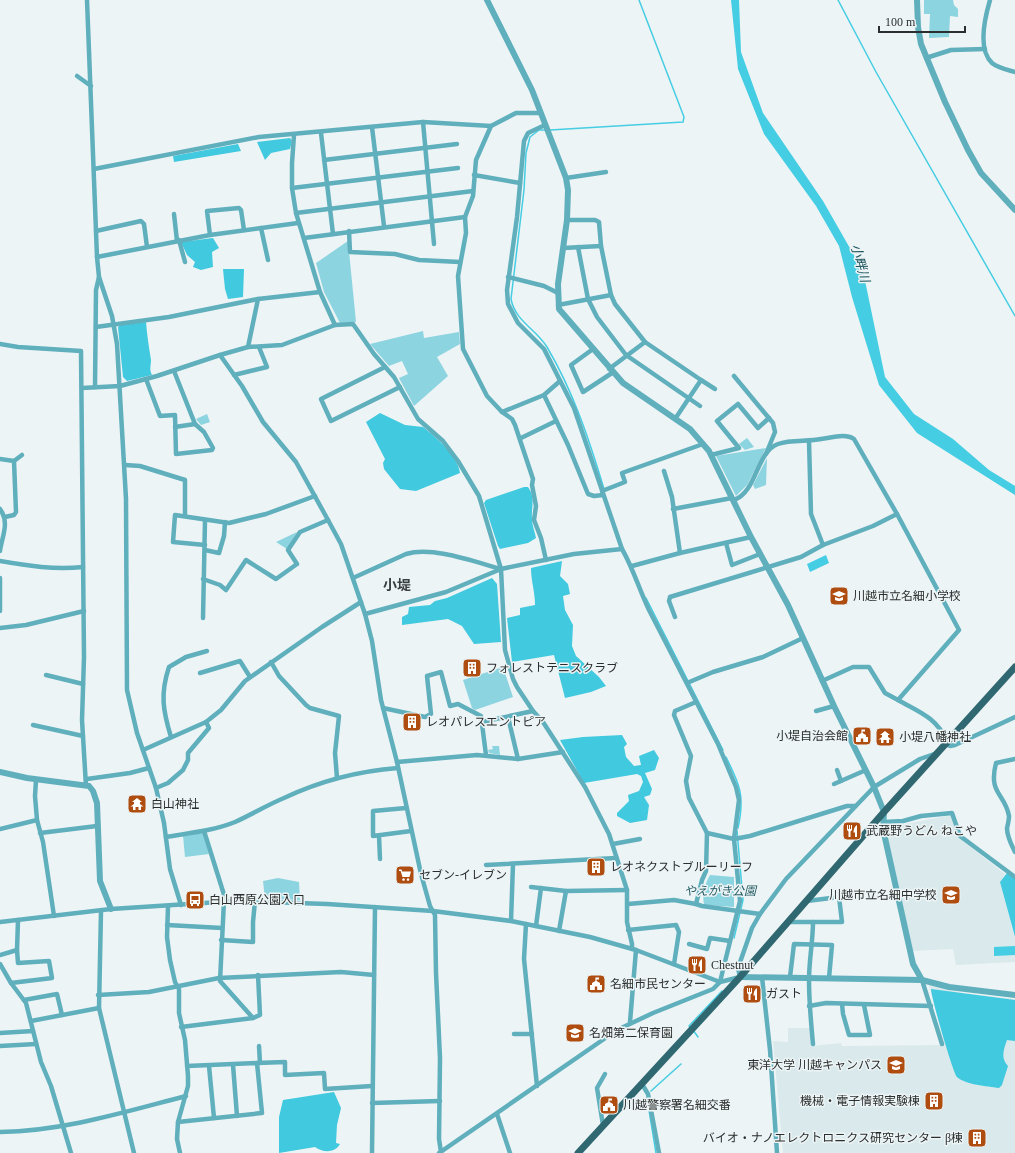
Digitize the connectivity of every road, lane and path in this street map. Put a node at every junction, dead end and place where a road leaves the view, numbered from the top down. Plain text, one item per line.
1 (87, 0) edge
2 (487, 0) edge
3 (917, 0) edge
4 (990, 0) edge
5 (985, 49) junction
6 (926, 58) junction
7 (1015, 72) edge
8 (77, 76) dead end
9 (91, 86) junction
10 (541, 113) junction
11 (424, 122) junction
12 (545, 125) junction
13 (491, 126) junction
14 (372, 127) junction
15 (321, 133) junction
16 (294, 135) junction
17 (457, 144) dead end
18 (426, 148) junction
19 (375, 154) junction
20 (324, 160) junction
21 (458, 168) dead end
22 (94, 169) junction
23 (428, 172) junction
24 (606, 172) dead end
25 (474, 175) junction
26 (378, 178) junction
27 (566, 178) junction
28 (520, 183) junction
29 (327, 184) junction
30 (292, 188) junction
31 (473, 191) junction
32 (430, 196) junction
33 (381, 202) junction
34 (330, 208) junction
35 (1015, 210) edge
36 (296, 213) junction
37 (174, 214) dead end
38 (465, 217) junction
39 (567, 220) junction
40 (432, 221) junction
41 (298, 223) junction
42 (384, 226) junction
43 (261, 228) junction
44 (244, 230) junction
45 (96, 231) junction
46 (349, 231) junction
47 (333, 234) junction
48 (210, 235) junction
49 (304, 238) junction
50 (178, 240) junction
51 (434, 244) dead end
52 (601, 246) junction
53 (147, 247) junction
54 (578, 247) junction
55 (563, 248) junction
56 (97, 257) junction
57 (268, 260) dead end
58 (185, 262) dead end
59 (460, 262) junction
60 (100, 277) junction
61 (510, 278) junction
62 (320, 292) junction
63 (558, 293) junction
64 (611, 295) junction
65 (258, 299) junction
66 (588, 299) junction
67 (558, 305) junction
68 (114, 325) junction
69 (335, 325) junction
70 (96, 327) junction
71 (645, 342) junction
72 (0, 344) edge
73 (248, 347) junction
74 (259, 347) junction
75 (593, 349) junction
76 (220, 355) junction
77 (626, 355) junction
78 (385, 367) junction
79 (174, 370) junction
80 (611, 371) junction
81 (234, 375) junction
82 (734, 376) dead end
83 (146, 379) junction
84 (701, 380) junction
85 (560, 381) junction
86 (120, 386) junction
87 (96, 387) junction
88 (400, 387) junction
89 (82, 388) junction
90 (715, 388) dead end
91 (544, 395) junction
92 (689, 398) junction
93 (700, 406) dead end
94 (502, 412) junction
95 (675, 418) junction
96 (769, 418) junction
97 (556, 421) junction
98 (194, 424) junction
99 (175, 427) junction
100 (521, 438) junction
101 (809, 441) junction
102 (703, 444) junction
103 (22, 455) dead end
104 (711, 455) junction
105 (764, 457) junction
106 (0, 459) edge
107 (14, 461) junction
108 (125, 465) junction
109 (664, 470) dead end
110 (603, 493) junction
111 (314, 496) junction
112 (733, 499) junction
113 (0, 509) edge
114 (673, 509) junction
115 (896, 514) junction
116 (185, 516) junction
117 (5, 517) junction
118 (205, 520) junction
119 (328, 520) junction
120 (224, 522) junction
121 (751, 537) junction
122 (726, 543) junction
123 (823, 545) junction
124 (205, 547) junction
125 (622, 549) junction
126 (0, 551) edge
127 (680, 553) junction
128 (760, 554) junction
129 (546, 560) junction
130 (0, 561) edge
131 (632, 566) junction
132 (83, 567) junction
133 (767, 567) junction
134 (501, 569) junction
135 (0, 578) edge
136 (353, 578) junction
137 (203, 579) junction
138 (361, 602) junction
139 (0, 611) edge
140 (84, 611) junction
141 (365, 614) junction
142 (675, 617) dead end
143 (203, 618) dead end
144 (0, 628) edge
145 (803, 638) junction
146 (207, 651) dead end
147 (270, 662) junction
148 (1014, 670) edge
149 (200, 674) dead end
150 (46, 675) dead end
151 (250, 677) junction
152 (822, 681) junction
153 (687, 683) junction
154 (83, 684) junction
155 (898, 700) junction
156 (696, 702) junction
157 (834, 706) junction
158 (383, 708) junction
159 (532, 711) junction
160 (816, 711) dead end
161 (508, 717) junction
162 (1015, 717) edge
163 (206, 722) junction
164 (482, 722) junction
165 (33, 725) dead end
166 (82, 736) junction
167 (171, 737) junction
168 (946, 742) junction
169 (143, 750) junction
170 (563, 752) junction
171 (938, 752) junction
172 (486, 755) junction
173 (518, 759) junction
174 (1015, 759) edge
175 (397, 762) junction
176 (149, 768) junction
177 (398, 768) junction
178 (837, 770) dead end
179 (866, 770) junction
180 (0, 772) edge
181 (337, 778) junction
182 (87, 779) junction
183 (36, 780) junction
184 (841, 781) junction
185 (834, 784) dead end
186 (86, 786) junction
187 (874, 787) junction
188 (156, 788) junction
189 (855, 806) junction
190 (406, 808) junction
191 (884, 812) junction
192 (37, 820) junction
193 (884, 822) junction
194 (97, 826) junction
195 (0, 829) edge
196 (204, 831) junction
197 (411, 831) junction
198 (40, 832) junction
199 (708, 833) junction
200 (379, 836) junction
201 (166, 837) junction
202 (734, 838) junction
203 (640, 839) dead end
204 (613, 844) junction
205 (1015, 852) edge
206 (616, 858) junction
207 (380, 859) dead end
208 (513, 864) junction
209 (486, 865) dead end
210 (1015, 877) edge
211 (531, 887) dead end
212 (541, 888) junction
213 (627, 890) junction
214 (566, 891) junction
215 (225, 901) junction
216 (255, 901) junction
217 (807, 901) junction
218 (628, 904) junction
219 (696, 904) junction
220 (181, 905) junction
221 (168, 906) junction
222 (375, 907) junction
223 (111, 909) junction
224 (101, 911) junction
225 (433, 911) junction
226 (740, 911) junction
227 (760, 914) junction
228 (54, 916) junction
229 (18, 920) junction
230 (510, 921) junction
231 (0, 922) edge
232 (789, 922) junction
233 (813, 922) junction
234 (526, 924) junction
235 (167, 925) junction
236 (536, 926) junction
237 (222, 928) junction
238 (628, 930) junction
239 (559, 931) junction
240 (222, 940) junction
241 (730, 941) junction
242 (690, 944) dead end
243 (813, 945) junction
244 (18, 950) junction
245 (634, 950) junction
246 (0, 955) edge
247 (0, 964) edge
248 (674, 964) junction
249 (258, 975) junction
250 (374, 975) junction
251 (740, 977) junction
252 (762, 977) junction
253 (790, 977) junction
254 (219, 978) junction
255 (809, 978) junction
256 (829, 978) junction
257 (922, 980) junction
258 (720, 982) junction
259 (11, 983) junction
260 (178, 986) junction
261 (98, 995) junction
262 (1015, 995) edge
263 (24, 1000) junction
264 (842, 1004) junction
265 (864, 1005) junction
266 (809, 1006) junction
267 (931, 1006) junction
268 (99, 1008) junction
269 (62, 1015) junction
270 (253, 1018) junction
271 (31, 1022) junction
272 (630, 1022) junction
273 (181, 1028) junction
274 (33, 1031) junction
275 (0, 1033) edge
276 (514, 1034) dead end
277 (532, 1034) junction
278 (36, 1044) junction
279 (813, 1044) dead end
280 (942, 1044) dead end
281 (0, 1046) edge
282 (259, 1046) dead end
283 (258, 1063) junction
284 (232, 1065) junction
285 (187, 1066) junction
286 (209, 1066) junction
287 (605, 1074) dead end
288 (642, 1084) junction
289 (372, 1086) junction
290 (536, 1086) junction
291 (186, 1096) junction
292 (440, 1101) junction
293 (372, 1103) junction
294 (124, 1113) junction
295 (497, 1114) junction
296 (237, 1116) junction
297 (214, 1118) junction
298 (178, 1122) junction
299 (64, 1125) junction
300 (603, 1125) junction
301 (0, 1132) edge
302 (440, 1152) edge
303 (71, 1153) edge
304 (134, 1153) edge
305 (180, 1153) edge
306 (372, 1153) edge
307 (510, 1153) edge
308 (578, 1153) edge
309 (659, 1153) edge
310 (777, 1153) edge

1 - 9 street
2 - 10 street
3 - 6 street
4 - 5 street
5 - 6 street
5 - 7 street
6 - 35 street
8 - 9 street
9 - 22 street
10 - 12 street
10 - 13 street
11 - 13 street
11 - 14 street
11 - 18 street
12 - 27 street
12 - 28 street
13 - 25 street
14 - 15 street
14 - 19 street
15 - 16 street
15 - 20 street
16 - 22 street
16 - 30 street
17 - 18 street
18 - 19 street
18 - 23 street
19 - 20 street
19 - 26 street
20 - 29 street
21 - 23 street
22 - 45 street
23 - 26 street
23 - 32 street
24 - 27 street
25 - 28 street
25 - 31 street
26 - 29 street
26 - 33 street
27 - 39 street
28 - 61 street
29 - 30 street
29 - 34 street
30 - 36 street
31 - 32 street
31 - 38 street
32 - 33 street
32 - 40 street
33 - 34 street
33 - 42 street
34 - 36 street
34 - 47 street
36 - 41 street
37 - 50 street
38 - 40 street
38 - 59 street
39 - 52 street
39 - 55 street
40 - 42 street
40 - 51 street
41 - 43 street
41 - 49 street
42 - 46 street
43 - 44 street
43 - 57 street
44 - 48 street
44 - 48 street
45 - 53 street
45 - 56 street
46 - 47 street
46 - 59 street
47 - 49 street
48 - 50 street
49 - 62 street
50 - 53 street
50 - 58 street
52 - 54 street
52 - 64 street
53 - 56 street
54 - 55 street
54 - 66 street
55 - 63 street
56 - 60 street
59 - 94 street
60 - 68 street
60 - 70 street
61 - 63 street
61 - 85 street
62 - 65 street
62 - 69 street
63 - 67 street
64 - 66 street
64 - 71 street
65 - 68 street
65 - 73 street
66 - 67 street
66 - 77 street
67 - 75 street
68 - 70 street
68 - 86 street
69 - 74 street
69 - 78 street
70 - 87 street
71 - 77 street
71 - 84 street
72 - 89 street
73 - 74 street
73 - 76 street
74 - 81 street
75 - 80 street
75 - 80 street
76 - 79 street
76 - 81 street
77 - 80 street
77 - 92 street
78 - 88 street
78 - 88 street
79 - 83 street
79 - 98 street
80 - 95 street
81 - 111 street
82 - 96 street
83 - 86 street
83 - 99 street
84 - 90 street
84 - 92 street
85 - 91 street
85 - 110 street
86 - 87 street
86 - 108 street
87 - 89 street
88 - 134 street
89 - 132 street
91 - 94 street
91 - 97 street
92 - 93 street
92 - 95 street
94 - 100 street
95 - 102 street
96 - 104 street
96 - 105 street
97 - 100 street
97 - 110 street
98 - 99 street
98 - 99 street
100 - 129 street
101 - 105 street
101 - 115 street
101 - 123 street
102 - 104 street
102 - 110 street
103 - 107 street
104 - 112 street
105 - 112 street
106 - 107 street
107 - 117 street
108 - 116 street
108 - 169 street
109 - 114 street
110 - 125 street
111 - 119 street
111 - 120 street
112 - 114 street
112 - 121 street
113 - 117 street
114 - 127 street
115 - 123 street
115 - 155 street
116 - 118 street
116 - 124 street
117 - 126 street
118 - 120 street
118 - 124 street
119 - 136 street
119 - 137 street
120 - 124 street
121 - 122 street
121 - 128 street
122 - 127 street
122 - 128 street
123 - 133 street
124 - 137 street
125 - 129 street
125 - 131 street
127 - 131 street
128 - 133 street
129 - 134 street
130 - 132 street
131 - 153 street
132 - 140 street
133 - 142 street
133 - 145 street
134 - 136 street
134 - 141 street
134 - 159 street
135 - 139 street
136 - 138 street
137 - 143 street
138 - 141 street
138 - 147 street
140 - 144 street
140 - 154 street
141 - 158 street
145 - 152 street
145 - 153 street
146 - 167 street
147 - 151 street
147 - 181 street
148 - 168 main road
149 - 151 street
150 - 154 street
151 - 163 street
152 - 155 street
152 - 157 street
153 - 156 street
154 - 166 street
155 - 168 street
156 - 199 street
156 - 202 street
157 - 160 street
157 - 179 street
158 - 164 street
158 - 175 street
159 - 161 street
159 - 170 street
161 - 164 street
161 - 173 street
162 - 168 street
163 - 167 street
163 - 188 street
164 - 172 street
165 - 166 street
166 - 182 street
167 - 169 street
168 - 171 main road
169 - 176 street
170 - 173 street
170 - 204 street
171 - 187 street
171 - 191 main road
172 - 173 street
172 - 175 street
174 - 205 street
175 - 177 street
176 - 182 street
176 - 188 street
177 - 181 street
177 - 190 street
178 - 184 street
179 - 184 street
179 - 187 street
180 - 183 street
181 - 196 street
182 - 186 street
183 - 186 street
183 - 192 street
184 - 185 street
186 - 194 street
187 - 189 street
187 - 191 street
188 - 201 street
189 - 202 street
189 - 227 street
190 - 197 street
190 - 200 street
191 - 193 street
191 - 217 main road
192 - 195 street
192 - 198 street
193 - 210 street
193 - 257 street
194 - 198 street
194 - 223 street
196 - 201 street
196 - 215 street
197 - 200 street
197 - 225 street
198 - 228 street
199 - 202 street
199 - 219 street
200 - 207 street
201 - 220 street
202 - 226 street
203 - 204 street
204 - 206 street
206 - 208 street
206 - 213 street
208 - 209 street
208 - 230 street
211 - 212 street
212 - 214 street
212 - 236 street
213 - 214 street
213 - 218 street
214 - 239 street
215 - 216 street
215 - 220 street
215 - 237 street
216 - 222 street
216 - 240 street
217 - 232 main road
217 - 233 street
218 - 219 street
218 - 238 street
219 - 226 street
220 - 221 street
221 - 223 street
221 - 235 street
222 - 225 street
222 - 250 street
223 - 224 street
224 - 228 street
224 - 261 street
225 - 230 street
225 - 292 street
226 - 227 street
226 - 241 street
227 - 251 street
228 - 229 street
229 - 231 street
229 - 244 street
230 - 234 street
232 - 233 street
232 - 251 main road
233 - 243 street
234 - 236 street
234 - 277 street
235 - 237 street
235 - 260 street
236 - 239 street
237 - 240 street
238 - 245 street
238 - 248 street
239 - 245 street
240 - 254 street
241 - 242 street
241 - 258 street
243 - 253 street
243 - 255 street
243 - 256 street
244 - 246 street
244 - 259 street
245 - 248 street
245 - 272 street
247 - 259 street
248 - 258 street
249 - 250 street
249 - 254 street
249 - 270 street
250 - 289 street
251 - 252 street
251 - 258 street
251 - 288 main road
252 - 253 street
252 - 310 street
253 - 255 street
254 - 260 street
254 - 270 street
255 - 256 street
255 - 266 street
256 - 257 street
257 - 262 street
257 - 267 street
258 - 272 street
259 - 263 street
260 - 261 street
260 - 273 street
261 - 268 street
263 - 269 street
263 - 271 street
264 - 265 street
264 - 265 street
264 - 266 street
265 - 267 street
266 - 279 street
267 - 280 street
268 - 269 street
268 - 294 street
269 - 271 street
270 - 273 street
271 - 274 street
272 - 290 street
273 - 285 street
274 - 275 street
274 - 278 street
276 - 277 street
277 - 290 street
278 - 281 street
278 - 299 street
282 - 283 street
283 - 284 street
283 - 289 street
283 - 296 street
284 - 286 street
284 - 296 street
285 - 286 street
285 - 291 street
286 - 297 street
287 - 300 street
288 - 300 main road
288 - 309 street
289 - 293 street
290 - 295 street
291 - 294 street
291 - 298 street
292 - 293 street
292 - 302 street
293 - 306 street
294 - 299 street
294 - 304 street
295 - 302 street
295 - 307 street
296 - 297 street
297 - 298 street
298 - 305 street
299 - 301 street
299 - 303 street
300 - 308 main road

